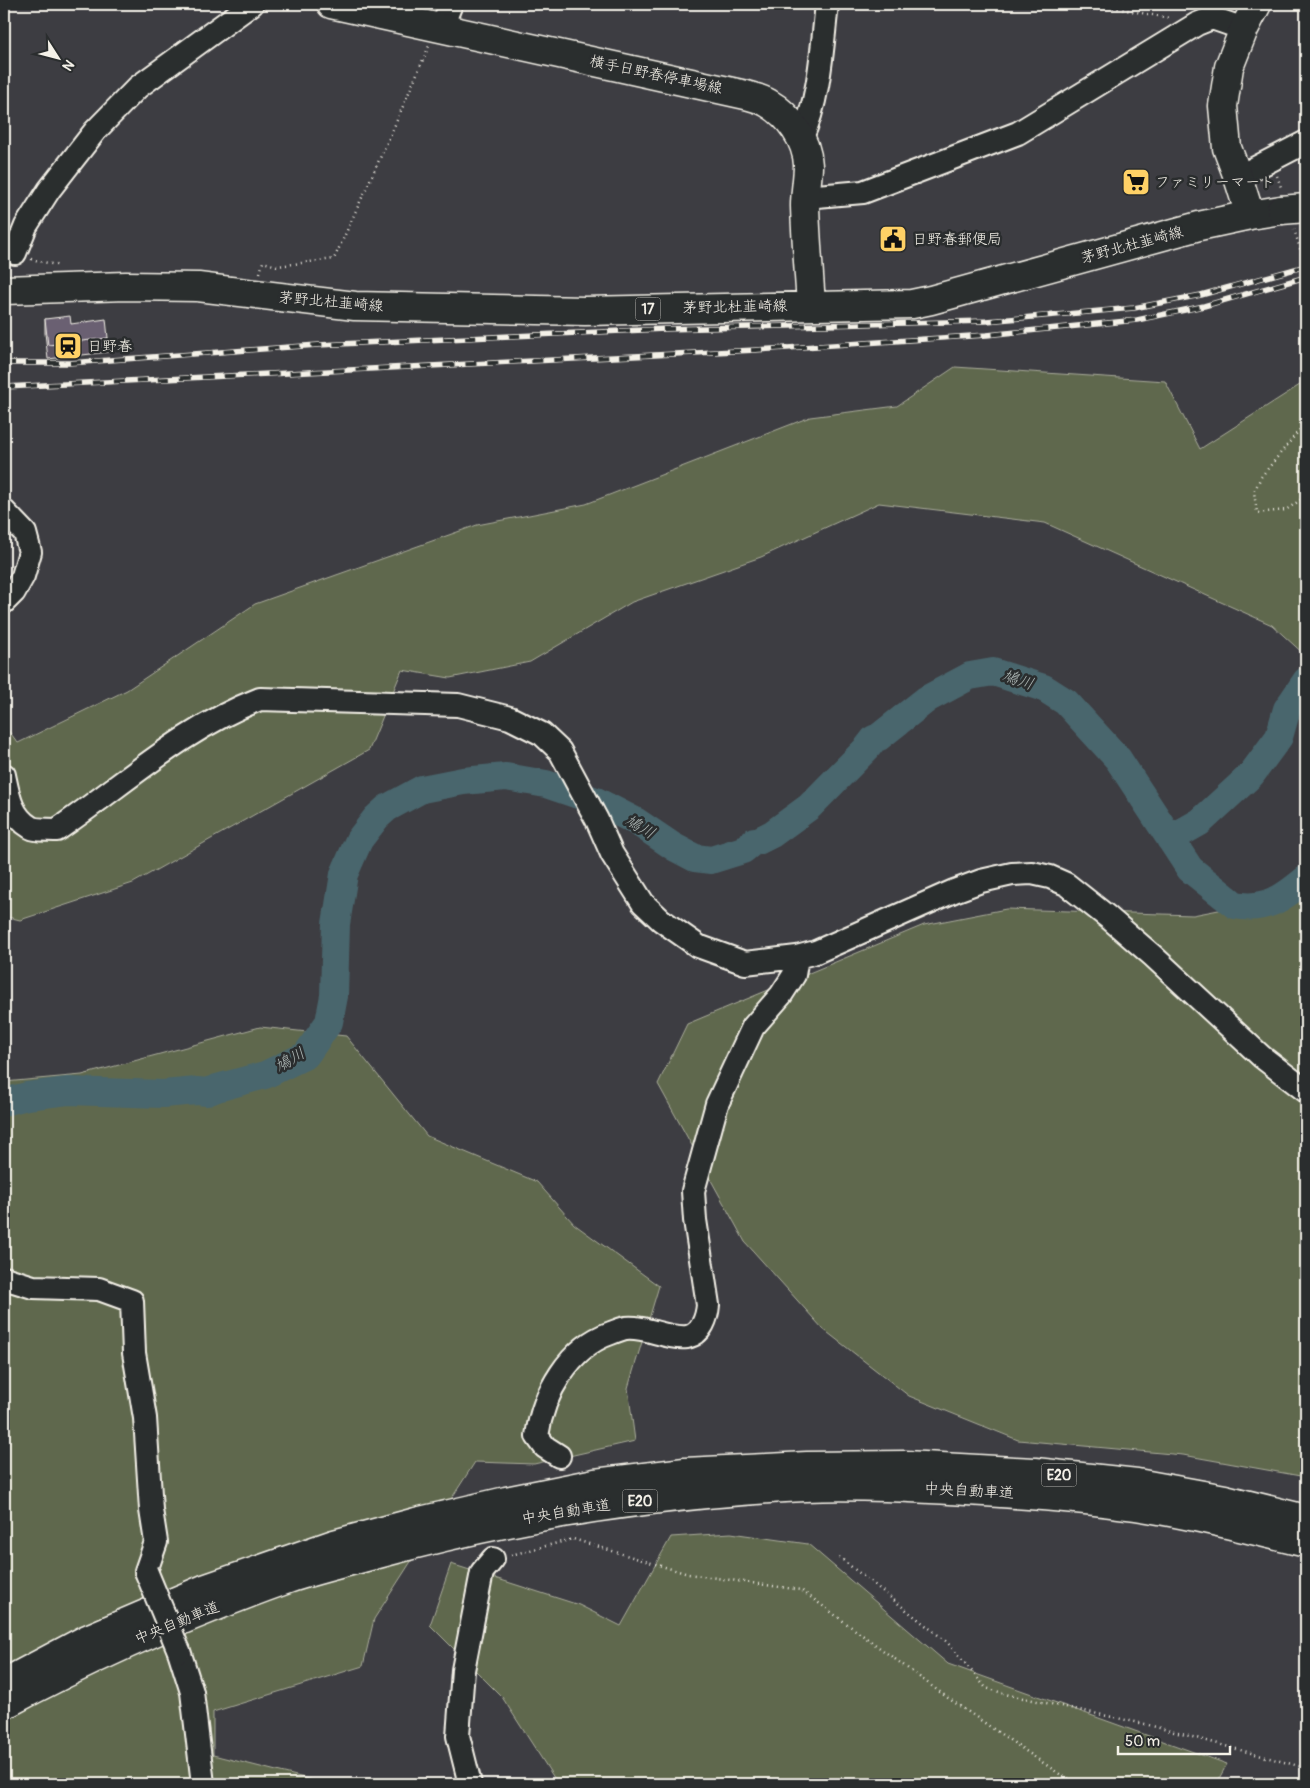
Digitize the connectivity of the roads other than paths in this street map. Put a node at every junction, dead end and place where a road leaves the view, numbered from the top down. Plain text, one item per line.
1 (252, 4) edge
2 (331, 4) edge
3 (451, 4) edge
4 (827, 4) edge
5 (1257, 4) edge
6 (439, 28) junction
7 (1244, 30) junction
8 (801, 139) junction
9 (1306, 142) edge
10 (1238, 177) junction
11 (805, 197) junction
12 (1294, 209) edge
13 (1250, 215) junction
14 (15, 253) road end
15 (4, 290) edge
16 (811, 306) junction
17 (4, 511) edge
18 (4, 602) edge
19 (4, 775) edge
20 (797, 957) junction
21 (1306, 1091) edge
22 (4, 1278) edge
23 (559, 1456) dead end
24 (1306, 1519) edge
25 (1306, 1543) edge
26 (493, 1559) road end
27 (4, 1683) edge
28 (4, 1705) edge
29 (203, 1784) edge
30 (470, 1784) edge

1 - 14 street
2 - 6 main road, 横手日野春停車場線
3 - 6 street
4 - 8 street
5 - 7 main road
6 - 8 main road, 横手日野春停車場線
7 - 10 main road
7 - 11 street
8 - 11 main road, 横手日野春停車場線
9 - 10 street
10 - 13 main road
11 - 16 main road, 横手日野春停車場線
12 - 13 main road, 茅野北杜韮崎線 / 17
13 - 16 main road, 茅野北杜韮崎線 / 17
15 - 16 main road, 茅野北杜韮崎線 / 17
17 - 18 street
19 - 20 street
20 - 21 street
20 - 23 street
22 - 29 street, bridge
24 - 27 main road, 中央自動車道 / E20
25 - 28 main road, 中央自動車道 / E20
26 - 30 street

